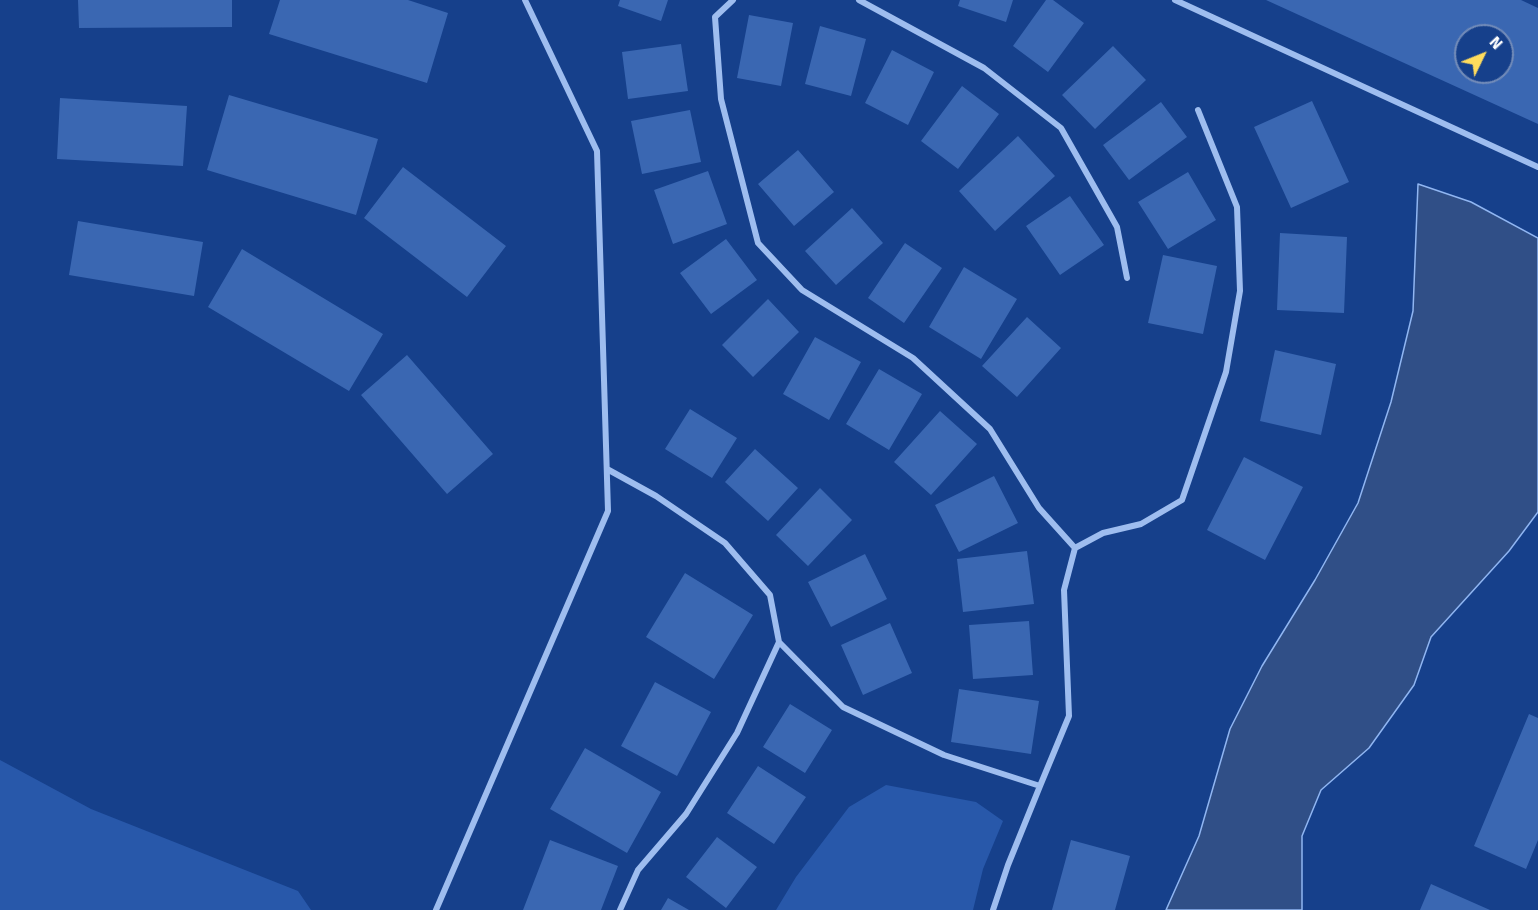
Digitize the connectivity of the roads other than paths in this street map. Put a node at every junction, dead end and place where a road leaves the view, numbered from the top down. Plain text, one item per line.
1 (525, 0) edge
2 (733, 0) edge
3 (859, 0) edge
4 (1175, 0) edge
5 (1198, 110) dead end
6 (1538, 167) edge
7 (1127, 278) dead end
8 (607, 469) junction
9 (1075, 548) junction
10 (778, 642) junction
11 (1040, 786) junction
12 (436, 910) edge
13 (620, 910) edge
14 (993, 910) edge

1 - 8 street
2 - 9 street
3 - 7 street
4 - 6 street
5 - 9 street
8 - 10 street
8 - 12 street
9 - 11 street
10 - 11 street
10 - 13 street
11 - 14 street

